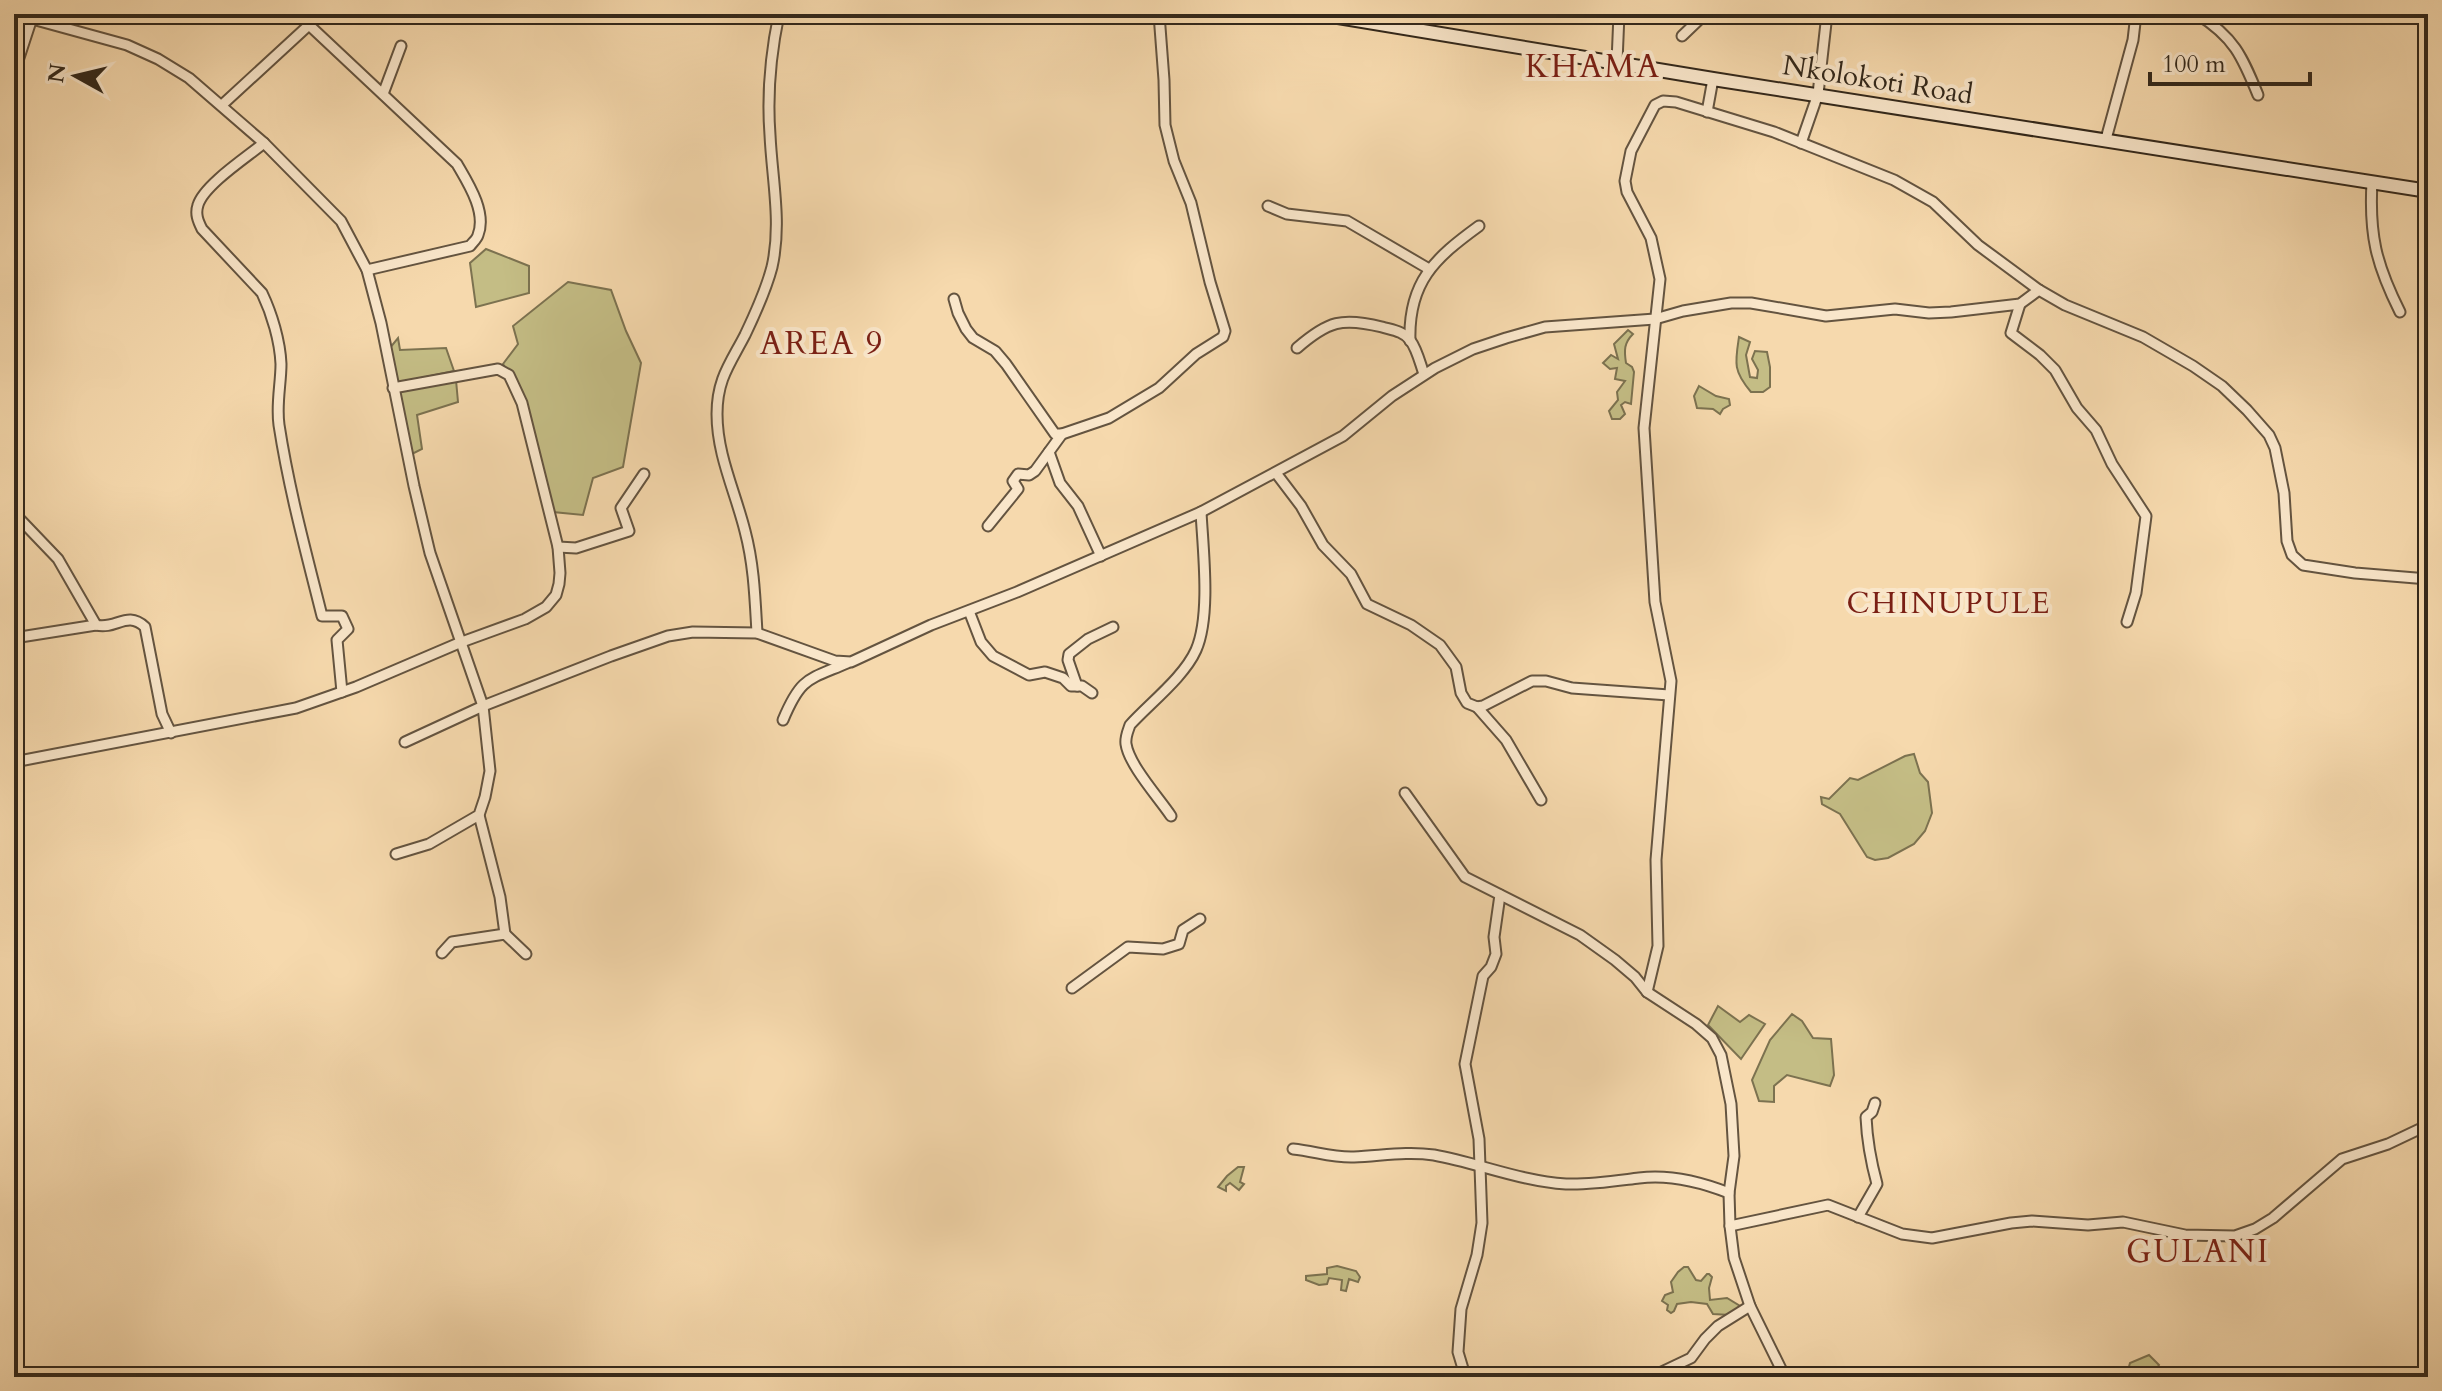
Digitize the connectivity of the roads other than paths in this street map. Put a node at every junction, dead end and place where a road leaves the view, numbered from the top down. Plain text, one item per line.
1 (14, 14) edge
2 (318, 14) edge
3 (779, 14) edge
4 (1159, 14) edge
5 (1320, 14) edge
6 (1619, 14) edge
7 (1705, 14) edge
8 (1827, 14) edge
9 (2136, 14) edge
10 (2197, 14) edge
11 (32, 18) junction
12 (309, 25) junction
13 (1682, 36) dead end
14 (401, 46) dead end
15 (1617, 62) junction
16 (14, 73) edge
17 (1713, 79) junction
18 (383, 94) junction
19 (1818, 94) junction
20 (2258, 95) dead end
21 (222, 105) junction
22 (1707, 112) junction
23 (2106, 139) junction
24 (264, 143) junction
25 (1801, 143) junction
26 (2372, 182) junction
27 (2428, 191) edge
28 (1268, 206) dead end
29 (1479, 226) dead end
30 (1429, 269) junction
31 (367, 270) junction
32 (2039, 290) junction
33 (954, 299) dead end
34 (2020, 304) junction
35 (2400, 312) dead end
36 (1655, 319) junction
37 (1410, 341) junction
38 (1297, 348) dead end
39 (1424, 374) junction
40 (393, 388) junction
41 (1062, 434) junction
42 (1049, 452) junction
43 (1276, 473) junction
44 (644, 474) dead end
45 (1201, 512) junction
46 (14, 513) edge
47 (988, 526) dead end
48 (558, 547) junction
49 (1101, 556) junction
50 (2428, 579) edge
51 (969, 611) junction
52 (2127, 622) dead end
53 (96, 625) junction
54 (1113, 627) dead end
55 (757, 633) junction
56 (14, 638) edge
57 (459, 643) junction
58 (851, 662) junction
59 (1077, 686) junction
60 (342, 692) junction
61 (1092, 693) dead end
62 (1669, 695) junction
63 (483, 706) junction
64 (1477, 707) junction
65 (783, 720) dead end
66 (171, 733) junction
67 (405, 742) dead end
68 (14, 762) edge
69 (1405, 793) dead end
70 (1541, 800) dead end
71 (479, 815) junction
72 (1171, 816) dead end
73 (396, 854) dead end
74 (1500, 895) junction
75 (1200, 919) dead end
76 (505, 934) junction
77 (442, 953) dead end
78 (526, 954) dead end
79 (1072, 988) dead end
80 (1647, 992) junction
81 (1875, 1103) dead end
82 (2428, 1125) edge
83 (1293, 1149) dead end
84 (1479, 1166) junction
85 (1729, 1193) junction
86 (1858, 1217) junction
87 (1730, 1226) junction
88 (1750, 1306) junction
89 (1461, 1377) edge
90 (1651, 1377) edge
91 (1785, 1377) edge

1 - 11 street
2 - 12 street
3 - 55 street
4 - 41 street
5 - 15 main road, Nkolokoti Road
6 - 15 street
7 - 13 street
8 - 19 street
9 - 23 street
10 - 20 street
11 - 16 street
11 - 21 street
12 - 18 street
12 - 21 street
14 - 18 street
15 - 17 main road, Nkolokoti Road
17 - 19 main road, Nkolokoti Road
17 - 22 street
18 - 31 street
19 - 23 main road, Nkolokoti Road
19 - 25 street
21 - 24 street
22 - 25 street
22 - 36 street
23 - 26 main road, Nkolokoti Road
24 - 31 street
24 - 60 street
25 - 32 street
26 - 27 main road, Nkolokoti Road
26 - 35 street
28 - 30 street
29 - 30 street
30 - 37 street
31 - 40 street
32 - 34 street
32 - 50 street
33 - 41 street
34 - 36 street
34 - 52 street
36 - 39 street
36 - 62 street
37 - 38 street
37 - 39 street
39 - 43 street
40 - 48 street
40 - 57 street
41 - 42 street
42 - 47 street
42 - 49 street
43 - 45 street
43 - 64 street
44 - 48 street
45 - 49 street
45 - 72 street
46 - 53 street
48 - 57 street
49 - 51 street
51 - 58 street
51 - 59 street
53 - 56 street
53 - 66 street
54 - 59 street
55 - 58 street
55 - 63 street
57 - 60 street
57 - 63 street
58 - 65 street
59 - 61 street
60 - 66 street
62 - 64 street
62 - 80 street
63 - 67 street
63 - 71 street
64 - 70 street
66 - 68 street
69 - 74 street
71 - 73 street
71 - 76 street
74 - 80 street
74 - 84 street
75 - 79 street
76 - 77 street
76 - 78 street
80 - 85 street
81 - 86 street
82 - 86 street
83 - 84 street
84 - 85 street
84 - 89 street
85 - 87 street
86 - 87 street
87 - 88 street
88 - 90 street
88 - 91 street

